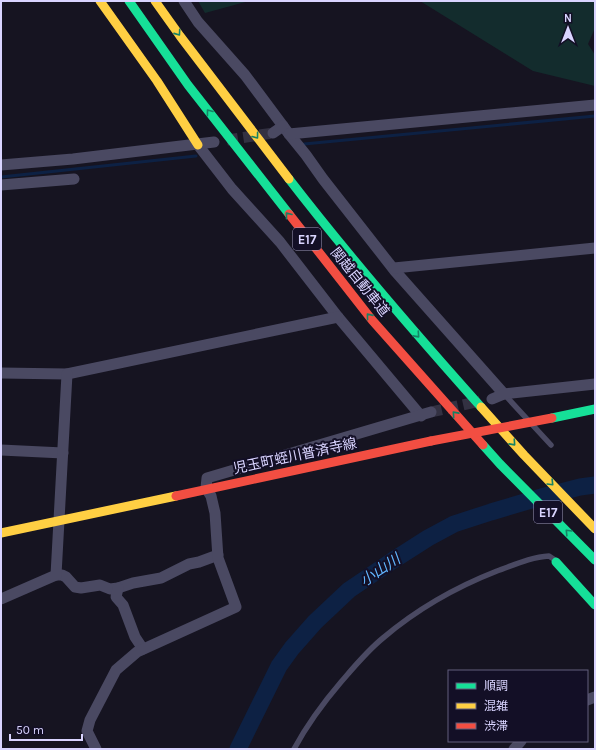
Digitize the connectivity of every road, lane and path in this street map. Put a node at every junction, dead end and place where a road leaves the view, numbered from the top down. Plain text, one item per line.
1 (100, 1) edge
2 (129, 1) edge
3 (155, 1) edge
4 (184, 1) edge
5 (595, 105) edge
6 (286, 130) junction
7 (273, 133) tunnel mouth
8 (214, 142) tunnel mouth
9 (198, 145) junction
10 (1, 165) edge
11 (74, 179) dead end
12 (1, 185) edge
13 (595, 248) edge
14 (394, 268) junction
15 (338, 317) junction
16 (1, 373) edge
17 (67, 374) junction
18 (595, 384) edge
19 (504, 394) junction
20 (492, 399) tunnel mouth
21 (595, 409) edge
22 (551, 445) dead end
23 (1, 450) edge
24 (63, 453) junction
25 (206, 488) junction
26 (59, 520) junction
27 (595, 529) edge
28 (1, 533) edge
29 (218, 555) junction
30 (595, 560) edge
31 (556, 562) joint
32 (56, 575) junction
33 (118, 588) junction
34 (1, 600) edge
35 (595, 605) edge
36 (143, 649) junction
37 (96, 749) edge
38 (294, 749) edge

1 - 9 main road
30 -> 2 main road, 関越自動車道 / E17
3 -> 27 main road, 関越自動車道 / E17
4 - 6 street
5 - 6 street
6 - 7 street
6 - 14 street
8 - 9 street
9 - 10 street
9 - 15 street
11 - 12 street
13 - 14 street
14 - 19 street
15 - 17 street
15 - 25 street
16 - 17 street
17 - 24 street
18 - 19 street
19 - 20 street
19 - 22 lane
21 - 25 main road, 児玉町蛭川普済寺線, bridge
23 - 24 street
24 - 26 street
25 - 26 main road, 児玉町蛭川普済寺線
25 - 29 street
26 - 28 main road, 児玉町蛭川普済寺線
26 - 32 street
29 - 33 street
29 - 36 street
31 - 35 main road
31 - 38 lane
32 - 33 street
32 - 34 street
33 - 36 street
36 - 37 street

